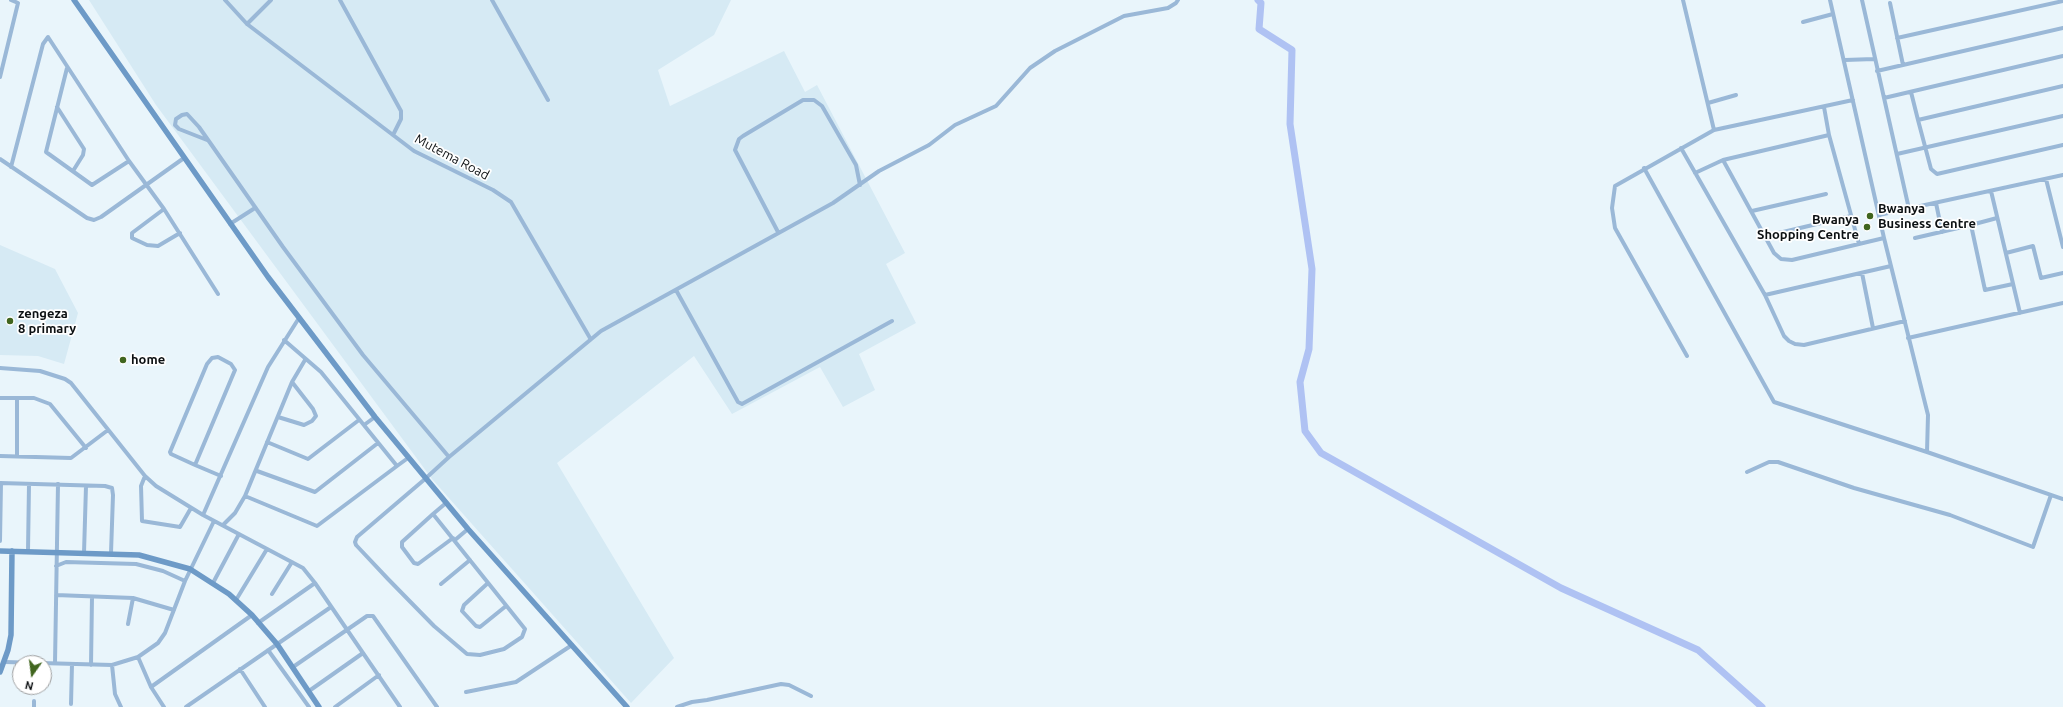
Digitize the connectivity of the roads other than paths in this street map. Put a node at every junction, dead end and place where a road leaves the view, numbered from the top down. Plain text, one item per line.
1 (11, 0) edge
2 (74, 0) edge
3 (224, 0) edge
4 (271, 0) edge
5 (340, 0) edge
6 (492, 0) edge
7 (1178, 0) edge
8 (1683, 0) edge
9 (1830, 0) edge
10 (1862, 0) edge
11 (2063, 1) edge
12 (1890, 3) dead end
13 (1833, 14) junction
14 (1803, 22) dead end
15 (247, 24) junction
16 (2063, 28) edge
17 (1897, 38) junction
18 (2063, 56) edge
19 (1874, 59) junction
20 (1845, 60) junction
21 (1903, 65) junction
22 (67, 68) junction
23 (1877, 71) junction
24 (0, 77) edge
25 (2063, 86) edge
26 (1911, 92) junction
27 (1736, 95) dead end
28 (1884, 98) junction
29 (548, 100) dead end
30 (1853, 100) junction
31 (1708, 103) junction
32 (57, 107) junction
33 (1824, 107) junction
34 (2063, 116) edge
35 (1918, 120) junction
36 (1714, 130) junction
37 (393, 135) junction
38 (1829, 135) junction
39 (207, 140) junction
40 (2063, 145) edge
41 (1681, 148) junction
42 (1925, 148) junction
43 (1897, 154) junction
44 (184, 158) junction
45 (0, 159) edge
46 (1723, 160) junction
47 (129, 161) junction
48 (11, 167) junction
49 (1644, 168) junction
50 (73, 171) junction
51 (1695, 173) junction
52 (2063, 175) edge
53 (2046, 179) junction
54 (147, 185) junction
55 (860, 185) junction
56 (1991, 191) junction
57 (1826, 194) dead end
58 (1936, 203) junction
59 (255, 208) junction
60 (164, 209) junction
61 (1909, 209) junction
62 (1752, 211) junction
63 (1879, 215) junction
64 (1851, 216) junction
65 (1997, 218) junction
66 (230, 224) junction
67 (1971, 225) junction
68 (778, 232) junction
69 (1942, 232) junction
70 (180, 233) junction
71 (1766, 236) junction
72 (1884, 238) junction
73 (1915, 238) dead end
74 (1859, 244) junction
75 (2063, 247) edge
76 (2006, 253) junction
77 (1891, 266) junction
78 (1862, 273) junction
79 (2063, 273) edge
80 (2013, 284) junction
81 (676, 290) junction
82 (218, 294) dead end
83 (1765, 295) junction
84 (2063, 303) edge
85 (2020, 313) junction
86 (299, 318) junction
87 (892, 321) dead end
88 (1904, 321) junction
89 (1873, 328) junction
90 (590, 338) junction
91 (1908, 338) junction
92 (284, 340) junction
93 (1687, 356) dead end
94 (305, 360) junction
95 (0, 368) edge
96 (292, 382) junction
97 (17, 398) junction
98 (0, 399) edge
99 (278, 417) junction
100 (375, 417) junction
101 (359, 420) junction
102 (364, 425) junction
103 (108, 430) junction
104 (267, 442) junction
105 (378, 443) junction
106 (86, 448) junction
107 (1927, 452) junction
108 (0, 456) edge
109 (17, 456) junction
110 (449, 457) junction
111 (408, 458) junction
112 (195, 465) junction
113 (397, 466) junction
114 (257, 471) junction
115 (1747, 472) dead end
116 (145, 476) junction
117 (221, 476) junction
118 (426, 479) junction
119 (0, 483) edge
120 (29, 484) junction
121 (58, 484) junction
122 (86, 486) junction
123 (2051, 495) junction
124 (245, 496) junction
125 (2063, 499) edge
126 (446, 503) junction
127 (191, 508) junction
128 (433, 514) junction
129 (203, 515) junction
130 (214, 521) junction
131 (223, 525) junction
132 (468, 529) junction
133 (239, 534) junction
134 (454, 539) junction
135 (0, 541) edge
136 (267, 548) junction
137 (0, 551) edge
138 (12, 551) junction
139 (28, 551) junction
140 (56, 552) junction
141 (84, 553) junction
142 (111, 553) junction
143 (470, 560) junction
144 (292, 562) junction
145 (56, 566) junction
146 (190, 570) junction
147 (185, 582) junction
148 (213, 583) junction
149 (316, 583) junction
150 (488, 583) junction
151 (441, 584) dead end
152 (272, 594) dead end
153 (56, 595) junction
154 (92, 597) junction
155 (133, 598) junction
156 (236, 600) junction
157 (506, 606) junction
158 (331, 607) junction
159 (174, 610) junction
160 (252, 615) junction
161 (258, 623) junction
162 (128, 624) dead end
163 (346, 629) junction
164 (277, 644) junction
165 (572, 645) junction
166 (268, 650) junction
167 (363, 653) junction
168 (138, 657) junction
169 (5, 662) junction
170 (55, 663) junction
171 (72, 664) junction
172 (91, 665) junction
173 (112, 666) junction
174 (293, 667) junction
175 (240, 669) junction
176 (0, 672) edge
177 (379, 675) junction
178 (151, 687) junction
179 (309, 691) junction
180 (466, 692) dead end
181 (811, 696) dead end
182 (34, 701) dead end
183 (71, 704) dead end
184 (399, 705) edge
185 (34, 707) edge
186 (121, 707) edge
187 (164, 707) edge
188 (186, 707) edge
189 (265, 707) edge
190 (309, 707) edge
191 (319, 707) edge
192 (335, 707) edge
193 (393, 707) edge
194 (437, 707) edge
195 (627, 707) edge
196 (677, 707) edge

1 - 24 street
2 - 44 main road
3 - 15 street, Mutema Road
4 - 15 street
5 - 37 street
6 - 29 street
7 - 55 street
8 - 31 street
9 - 13 street
10 - 19 street
11 - 17 street
12 - 17 street
13 - 14 street
13 - 20 street
15 - 37 street, Mutema Road
16 - 21 street
17 - 21 street
18 - 26 street
19 - 20 street
19 - 23 street
20 - 30 street
21 - 23 street
22 - 32 street
22 - 47 street
22 - 48 street
23 - 28 street
25 - 35 street
26 - 28 street
26 - 35 street
27 - 31 street
28 - 43 street
30 - 33 street
30 - 63 street
31 - 36 street
32 - 50 street
32 - 50 street
33 - 36 street
33 - 38 street
34 - 42 street
35 - 42 street
36 - 41 street
37 - 90 street, Mutema Road
38 - 46 street
38 - 64 street
39 - 39 street
39 - 59 street
40 - 42 street
41 - 49 street
41 - 51 street
42 - 43 street
43 - 61 street
44 - 54 street
44 - 66 main road
45 - 48 street
46 - 51 street
46 - 62 street
47 - 50 street
47 - 54 street
48 - 54 street
49 - 93 street
49 - 107 street
51 - 83 street
52 - 53 street
53 - 56 street
53 - 75 street
54 - 60 street
55 - 68 street
55 - 68 street
56 - 58 street
56 - 65 street
57 - 62 street
58 - 61 street
58 - 69 street
59 - 66 street
59 - 110 street
60 - 70 street
60 - 70 street
61 - 63 street
62 - 71 street
63 - 72 street
64 - 71 street
64 - 74 street
65 - 67 street
65 - 76 street
66 - 86 main road
67 - 69 street
67 - 80 street
68 - 81 street
69 - 73 street
70 - 82 street
71 - 74 street
72 - 74 street
72 - 77 street
76 - 79 street
76 - 80 street
77 - 78 street
77 - 88 street
78 - 83 street
78 - 89 street
80 - 85 street
81 - 87 street
81 - 90 street
83 - 89 street
84 - 85 street
85 - 91 street
86 - 92 street
86 - 100 main road
88 - 89 street
88 - 91 street
90 - 110 street
91 - 107 street
92 - 94 street
92 - 117 street
94 - 96 street
94 - 101 street
95 - 103 street
96 - 99 street
96 - 99 street
97 - 98 street
97 - 106 street
97 - 109 street
99 - 104 street
100 - 102 street
100 - 111 main road
101 - 102 street
101 - 104 street
102 - 105 street
103 - 106 street
103 - 116 street
104 - 114 street
105 - 113 street
105 - 114 street
106 - 109 street
107 - 123 street
108 - 109 street
110 - 118 street
111 - 113 street
111 - 118 main road
112 - 112 street
112 - 117 street
113 - 124 street
114 - 124 street
115 - 123 street
116 - 127 street
116 - 127 street
117 - 129 street
118 - 126 main road
118 - 157 street
119 - 120 street
119 - 135 street
120 - 121 street
120 - 139 street
121 - 122 street
121 - 140 street
122 - 141 street
122 - 142 street
123 - 125 street
124 - 131 street
126 - 128 street
126 - 132 main road
127 - 129 street
128 - 134 street
128 - 134 street
129 - 130 street
130 - 131 street
130 - 146 street
131 - 133 street
132 - 134 street
132 - 165 main road
133 - 136 street
133 - 148 street
134 - 143 street
136 - 144 street
136 - 156 street
137 - 138 main road
138 - 139 main road
138 - 169 main road
139 - 140 main road
140 - 141 main road
140 - 145 street
141 - 142 main road
142 - 146 main road
143 - 150 street
143 - 151 street
144 - 149 street
144 - 152 street
145 - 147 street
145 - 153 street
146 - 147 street
146 - 148 main road
147 - 159 street
148 - 156 main road
149 - 158 street
149 - 161 street
150 - 157 street
150 - 157 street
153 - 154 street
153 - 170 street
154 - 155 street
154 - 172 street
155 - 159 street
155 - 162 street
156 - 160 main road
158 - 163 street
158 - 164 street
159 - 168 street
160 - 161 main road
160 - 178 street
161 - 164 main road
163 - 167 street
163 - 174 street
163 - 194 street
164 - 166 street
164 - 174 main road
165 - 180 street
165 - 195 main road
166 - 175 street
166 - 190 street
167 - 177 street
167 - 179 street
168 - 173 street
168 - 178 street
169 - 170 street
169 - 176 main road
170 - 171 street
171 - 172 street
171 - 183 street
172 - 173 street
173 - 186 street
174 - 179 main road
175 - 188 street
175 - 189 street
177 - 184 street
177 - 192 street
178 - 187 street
179 - 191 main road
181 - 196 street
182 - 185 street
184 - 193 street

